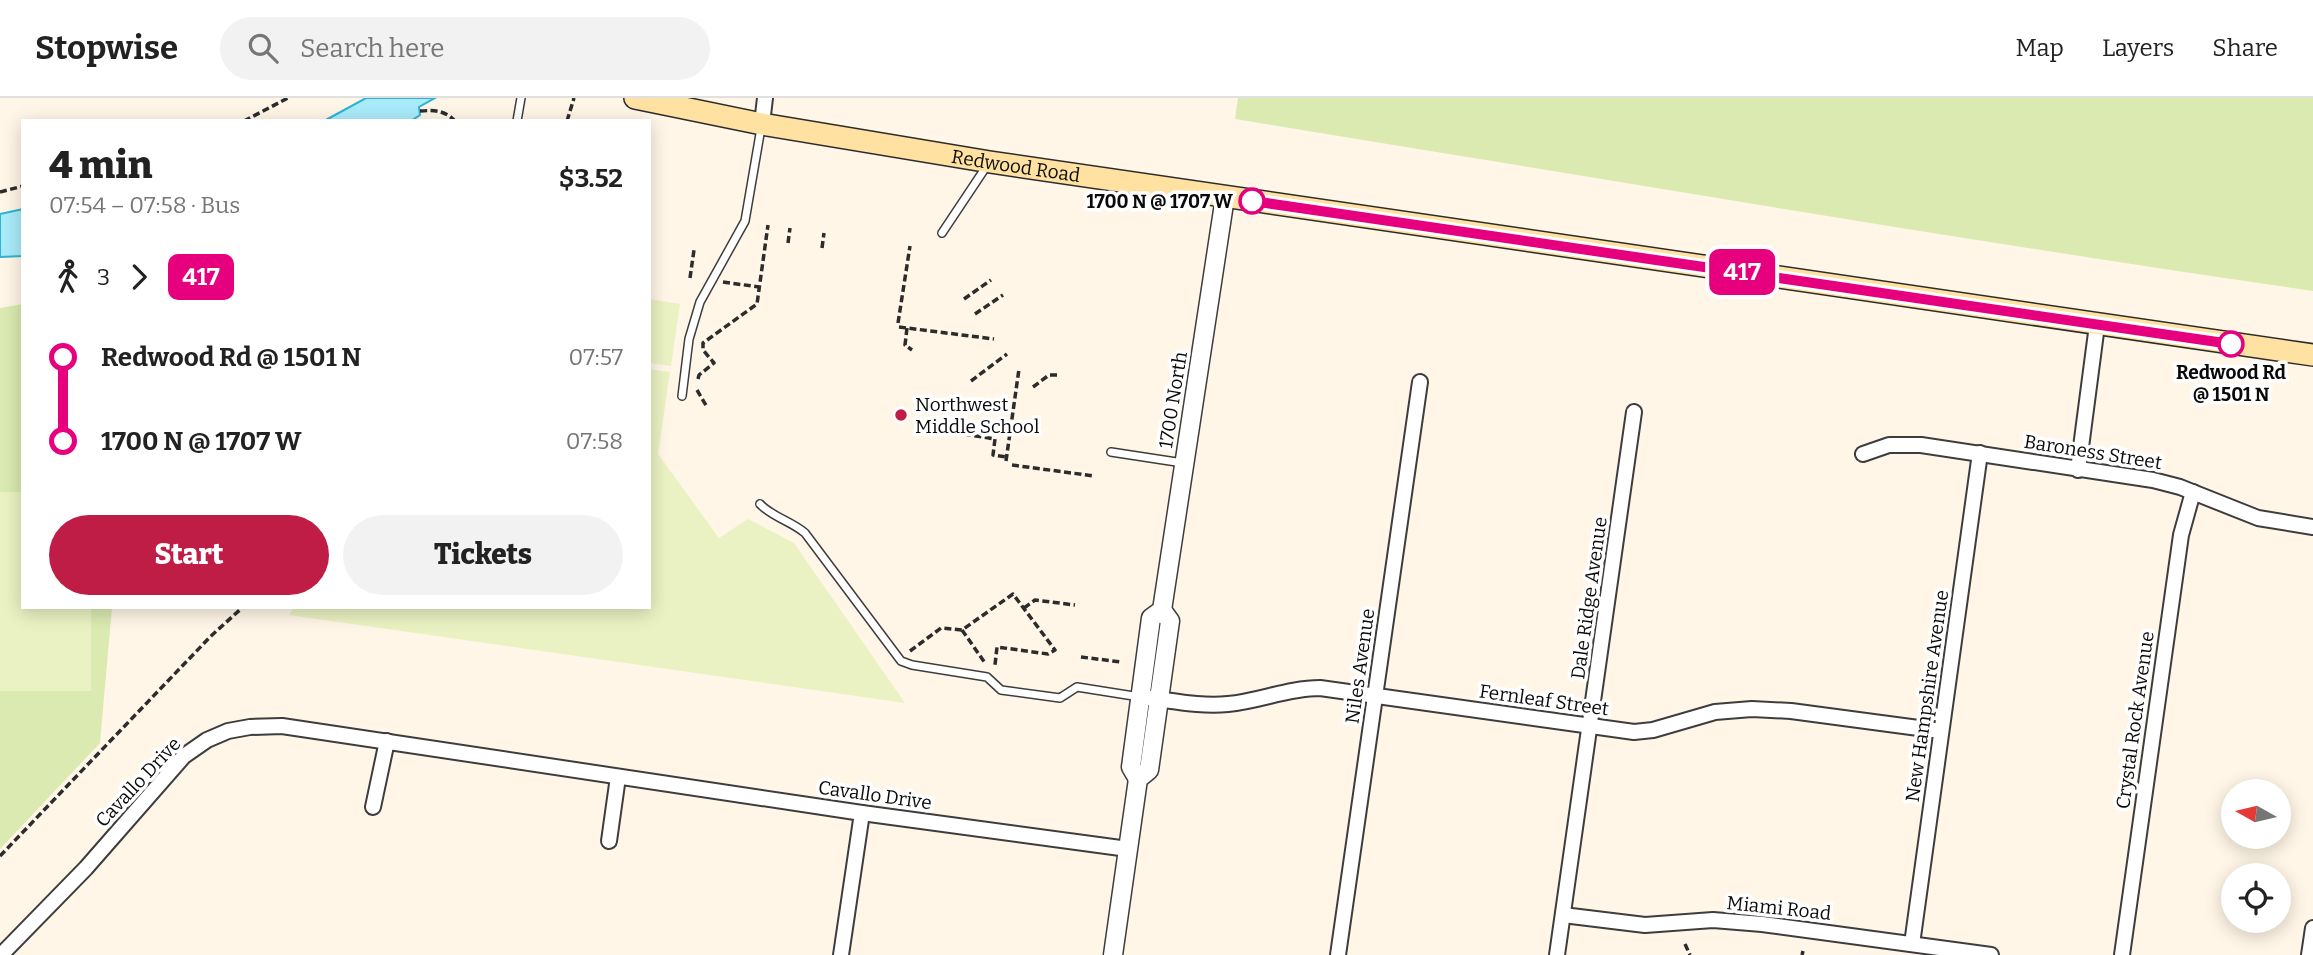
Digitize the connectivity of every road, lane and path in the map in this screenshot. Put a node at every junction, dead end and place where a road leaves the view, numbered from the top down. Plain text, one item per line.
1 (288, 98) edge
2 (522, 98) edge
3 (574, 98) edge
4 (635, 98) edge
5 (765, 98) edge
6 (419, 111) dead end
7 (248, 119) edge
8 (453, 119) edge
9 (517, 119) edge
10 (569, 119) edge
11 (762, 124) junction
12 (990, 162) junction
13 (21, 187) edge
14 (0, 192) edge
15 (1225, 197) junction
16 (768, 225) dead end
17 (790, 228) dead end
18 (824, 233) dead end
19 (942, 233) dead end
20 (788, 243) dead end
21 (910, 246) dead end
22 (822, 248) dead end
23 (694, 250) dead end
24 (690, 278) dead end
25 (991, 280) dead end
26 (723, 282) dead end
27 (759, 287) junction
28 (1003, 295) dead end
29 (964, 299) dead end
30 (975, 314) dead end
31 (2097, 325) junction
32 (907, 328) junction
33 (994, 339) dead end
34 (912, 350) dead end
35 (1007, 354) dead end
36 (2313, 355) edge
37 (1019, 369) dead end
38 (1058, 375) dead end
39 (971, 381) dead end
40 (1420, 382) dead end
41 (1033, 387) dead end
42 (682, 396) dead end
43 (707, 407) dead end
44 (1634, 412) dead end
45 (964, 434) dead end
46 (1111, 452) dead end
47 (1980, 453) junction
48 (1863, 454) dead end
49 (1185, 463) junction
50 (1012, 465) dead end
51 (2078, 470) junction
52 (1094, 476) dead end
53 (2193, 492) junction
54 (760, 504) dead end
55 (2313, 527) edge
56 (1075, 605) dead end
57 (1024, 608) junction
58 (241, 609) edge
59 (962, 630) junction
60 (908, 653) dead end
61 (1081, 657) dead end
62 (1121, 662) dead end
63 (1376, 695) junction
64 (1150, 698) junction
65 (1590, 726) junction
66 (1941, 731) junction
67 (387, 741) junction
68 (618, 777) junction
69 (373, 807) dead end
70 (862, 813) junction
71 (609, 841) dead end
72 (1128, 849) junction
73 (0, 856) edge
74 (1563, 915) junction
75 (2313, 928) edge
76 (1685, 944) dead end
77 (1912, 944) junction
78 (1, 955) edge
79 (841, 955) edge
80 (1113, 955) edge
81 (1338, 955) edge
82 (1557, 955) edge
83 (1690, 955) edge
84 (1991, 955) edge
85 (2122, 955) edge
86 (2309, 955) edge

1 - 7 path
2 - 9 lane
3 - 10 path
4 - 11 main road, Redwood Road
5 - 11 street
6 - 8 path
11 - 12 main road, Redwood Road
11 - 42 lane
12 - 15 main road, Redwood Road
12 - 19 lane
13 - 14 path
15 - 31 main road, Redwood Road
15 - 49 street, 1700 North
16 - 27 path
17 - 20 path
18 - 22 path
21 - 32 path
23 - 24 path
25 - 29 path
26 - 27 path
27 - 43 path
28 - 30 path
31 - 36 main road, Redwood Road
31 - 51 street
32 - 33 path
32 - 34 path
35 - 39 path
37 - 45 path
38 - 41 path
40 - 63 street, Niles Avenue
44 - 65 street, Dale Ridge Avenue
46 - 49 lane
47 - 48 street, Baroness Street
47 - 51 street, Baroness Street
47 - 66 street, New Hampshire Avenue
49 - 64 street, 1700 North
50 - 52 path
51 - 53 street, Baroness Street
53 - 55 street, Baroness Street
53 - 85 street, Crystal Rock Avenue
54 - 64 lane
56 - 57 path
57 - 59 path
57 - 59 path
58 - 73 path
59 - 60 path
61 - 62 path
63 - 64 street, Fernleaf Street
63 - 65 street, Fernleaf Street
63 - 81 street, Niles Avenue
64 - 72 street, 1700 North
65 - 66 street, Fernleaf Street
65 - 74 street, Dale Ridge Avenue
66 - 77 street, New Hampshire Avenue
67 - 68 street, Cavallo Drive
67 - 69 street
67 - 78 street, Cavallo Drive
68 - 70 street, Cavallo Drive
68 - 71 street
70 - 72 street, Cavallo Drive
70 - 79 street
72 - 80 street, 1700 North
74 - 77 street, Miami Road
74 - 82 street, Dale Ridge Avenue
75 - 86 street
76 - 83 path
77 - 84 street, Miami Road

